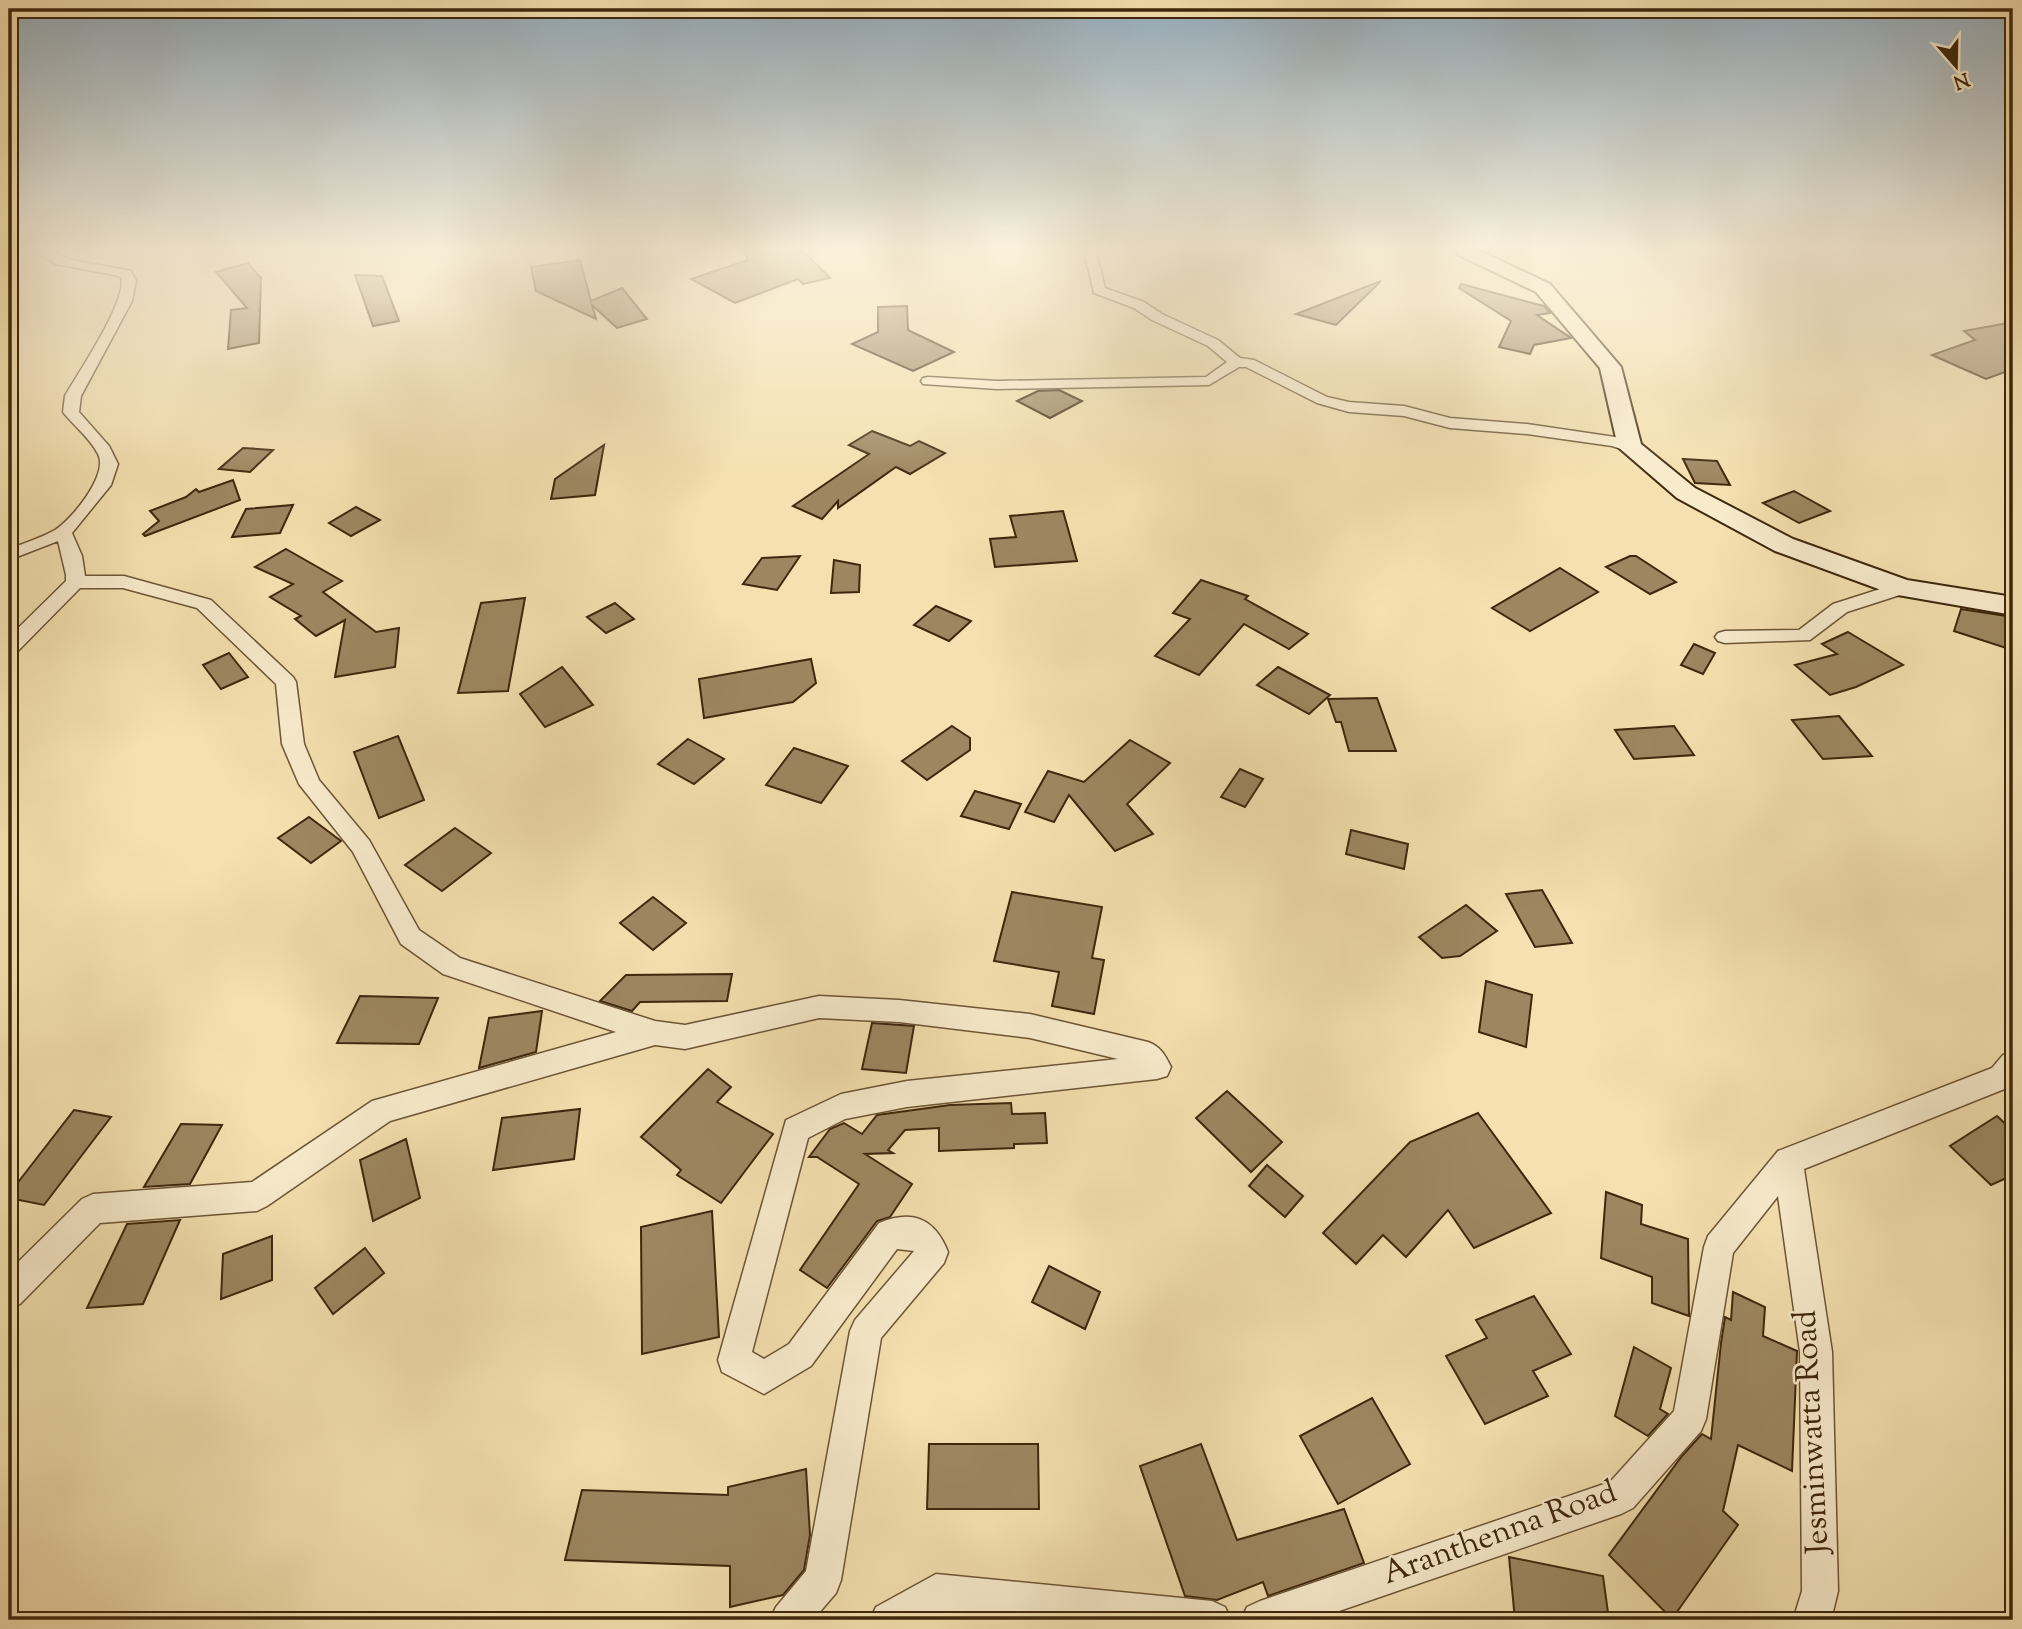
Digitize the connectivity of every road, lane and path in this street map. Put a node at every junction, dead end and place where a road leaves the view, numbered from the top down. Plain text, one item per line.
1 (111, 327) edge
2 (1179, 327) edge
3 (1576, 327) edge
4 (1236, 362) junction
5 (928, 382) dead end
6 (1630, 446) junction
7 (63, 533) junction
8 (9, 555) edge
9 (75, 582) junction
10 (1902, 588) junction
11 (2013, 606) edge
12 (1725, 637) dead end
13 (9, 648) edge
14 (655, 1033) junction
15 (2013, 1064) edge
16 (1788, 1161) junction
17 (9, 1293) edge
18 (789, 1620) edge
19 (889, 1620) edge
20 (1212, 1620) edge
21 (1260, 1620) edge
22 (1812, 1620) edge

1 - 7 street
2 - 4 street
3 - 6 main road
4 - 5 street
4 - 6 street
6 - 10 main road
7 - 8 street
7 - 9 street
9 - 13 street
9 - 14 street
10 - 11 main road
10 - 12 street
14 - 17 street
14 - 18 street
15 - 16 street, Aranthenna Road
16 - 21 street, Aranthenna Road
16 - 22 street, Jesminwatta Road
19 - 20 street

